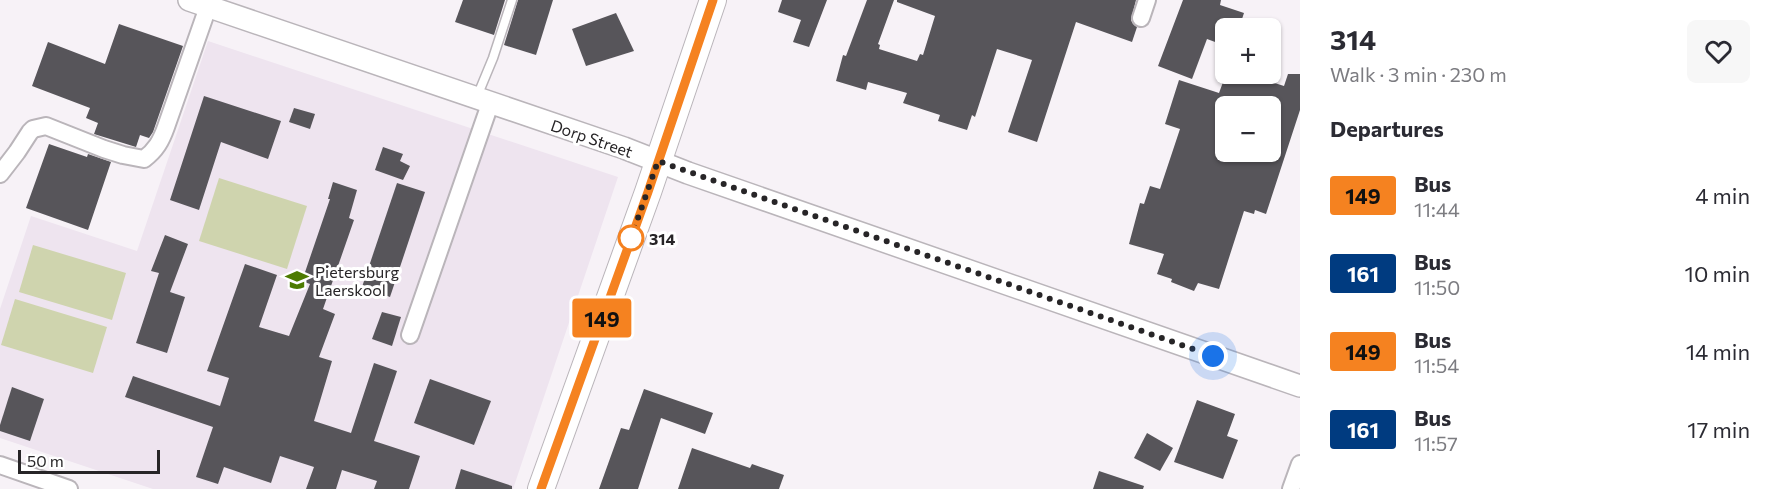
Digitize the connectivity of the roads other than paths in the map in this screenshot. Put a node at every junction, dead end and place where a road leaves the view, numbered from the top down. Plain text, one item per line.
1 (512, 0) edge
2 (713, 0) edge
3 (1147, 0) edge
4 (199, 3) edge
5 (1140, 18) dead end
6 (483, 101) junction
7 (658, 161) junction
8 (0, 174) edge
9 (410, 335) dead end
10 (1300, 386) edge
11 (1300, 464) edge
12 (0, 465) edge
13 (1295, 485) edge
14 (69, 489) edge
15 (541, 489) edge

1 - 6 lane
2 - 7 main road
3 - 5 street
4 - 6 street, Dorp Street
4 - 8 street
6 - 7 street, Dorp Street
6 - 9 street
7 - 10 street, Dorp Street
7 - 15 main road
11 - 13 street
12 - 14 street

